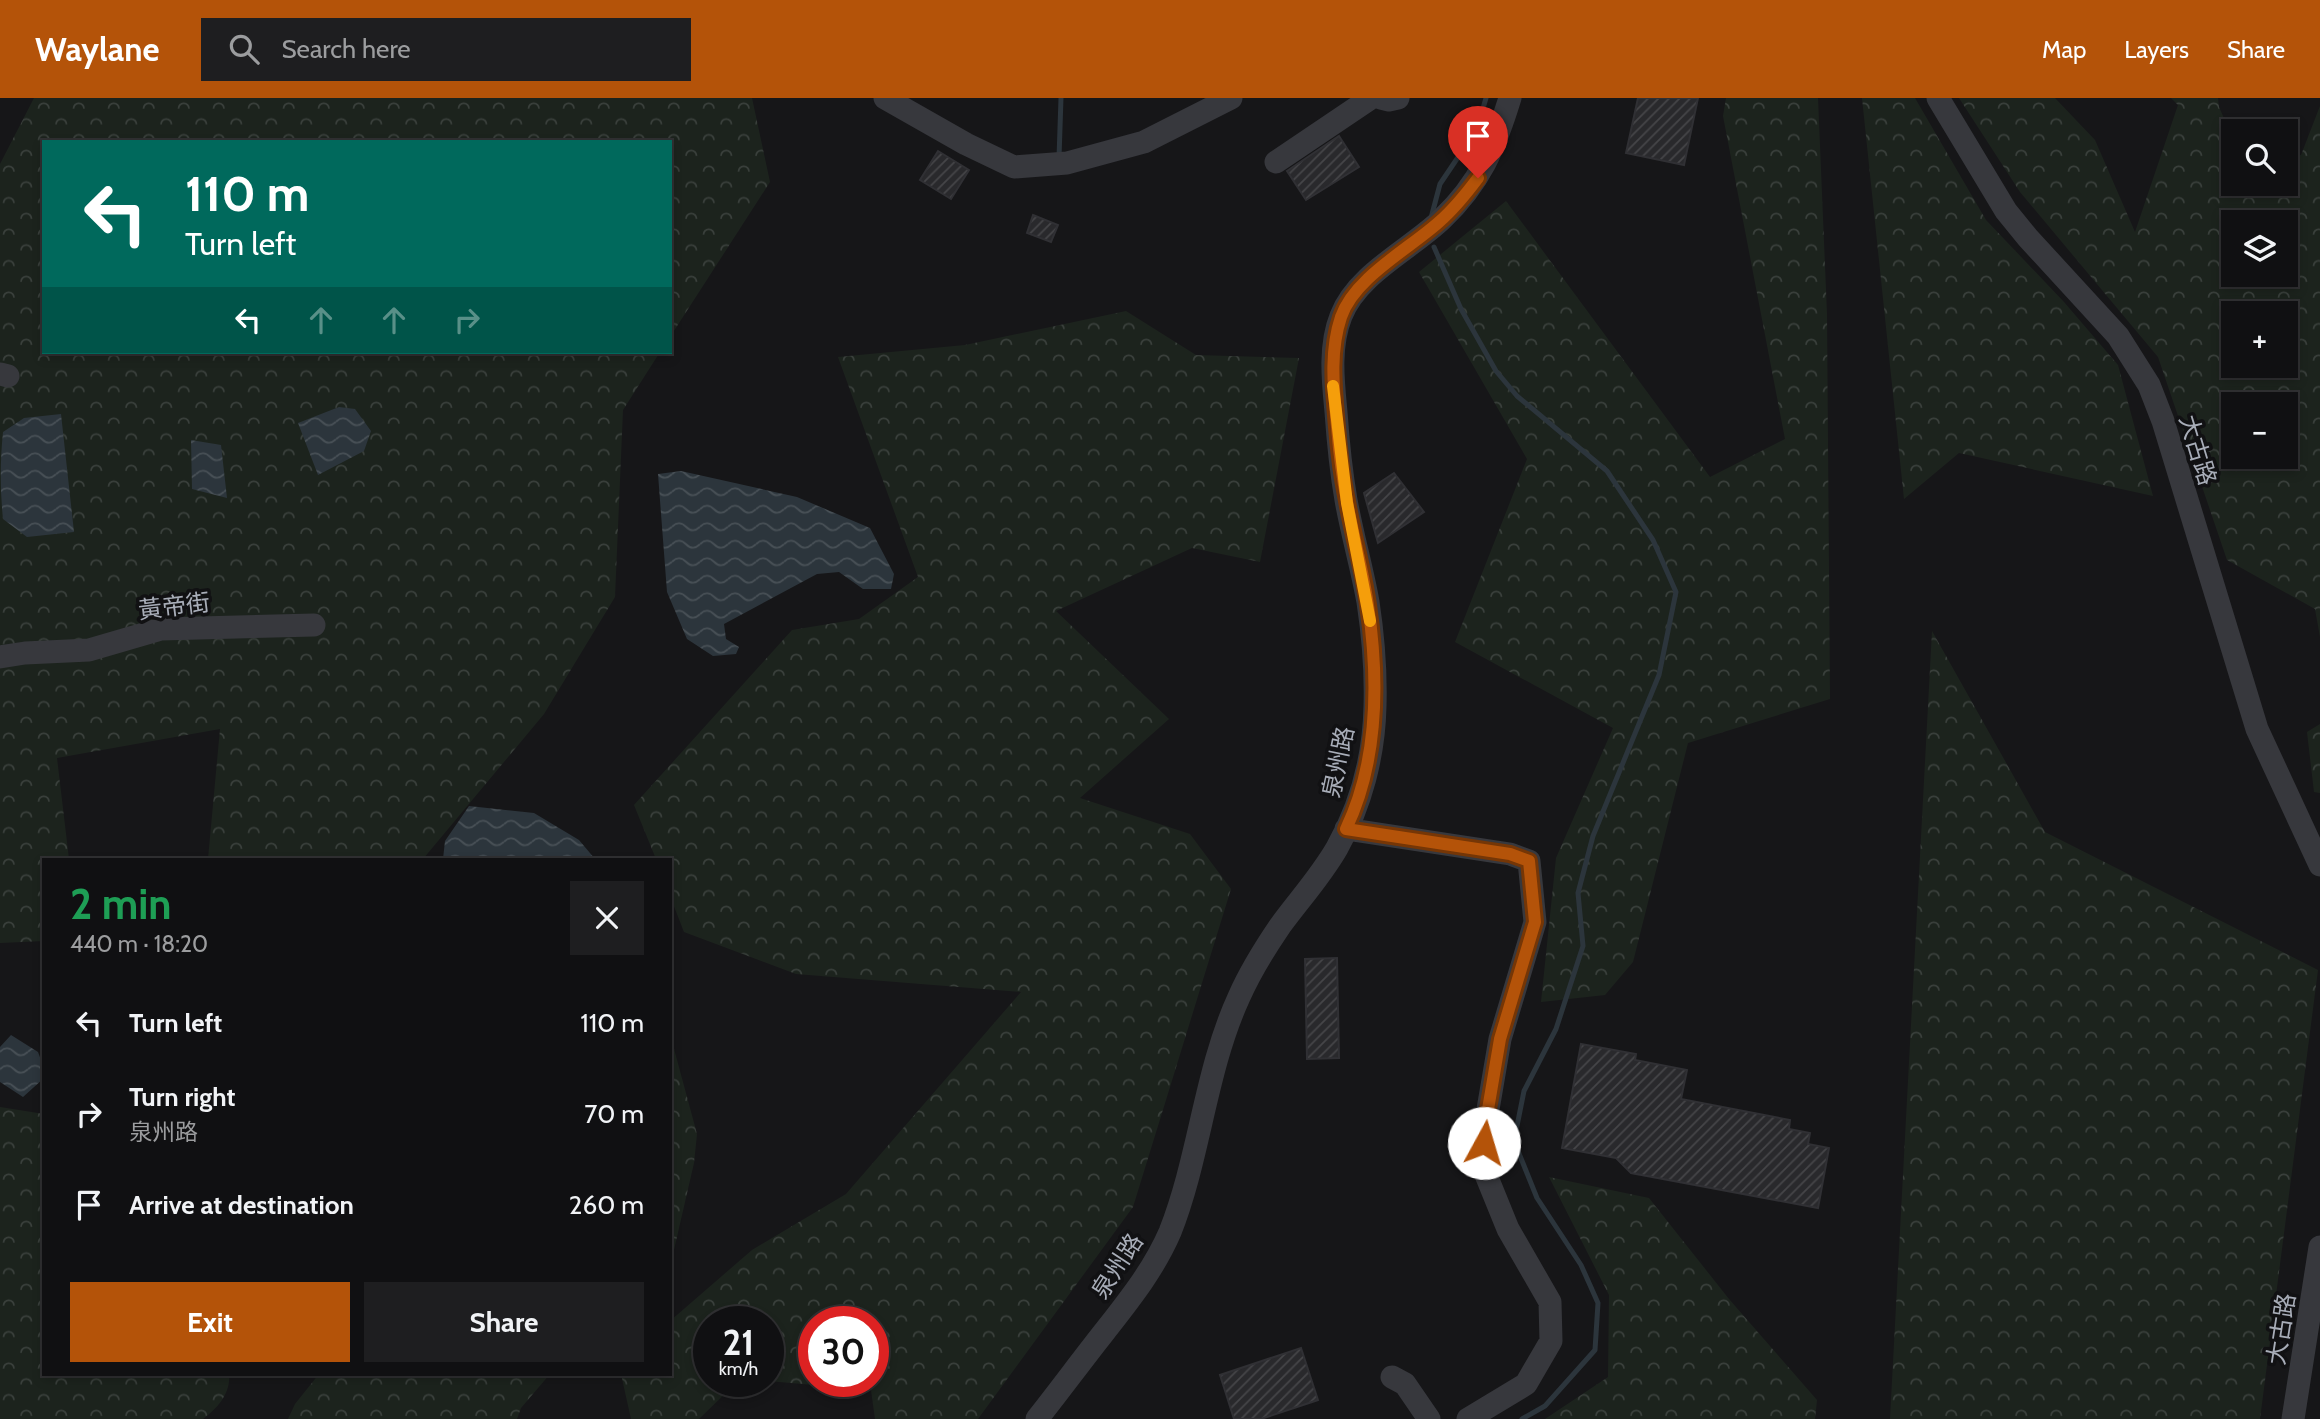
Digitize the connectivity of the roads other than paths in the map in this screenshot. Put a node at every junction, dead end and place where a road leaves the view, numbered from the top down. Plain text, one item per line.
1 (885, 98) edge
2 (1231, 98) edge
3 (1371, 98) edge
4 (1381, 98) edge
5 (1398, 98) edge
6 (1510, 98) edge
7 (1938, 98) edge
8 (1276, 162) dead end
9 (314, 625) dead end
10 (0, 657) edge
11 (1346, 829) junction
12 (2320, 865) edge
13 (2320, 1247) edge
14 (1392, 1377) dead end
15 (1037, 1419) edge
16 (1429, 1419) edge
17 (1468, 1419) edge
18 (2293, 1419) edge

1 - 2 street
3 - 8 street
4 - 5 street
6 - 11 street, 泉州路
7 - 12 street, 大古路
9 - 10 street, 黃帝街
11 - 15 street, 泉州路
11 - 17 street
13 - 18 street, 大古路
14 - 16 street

